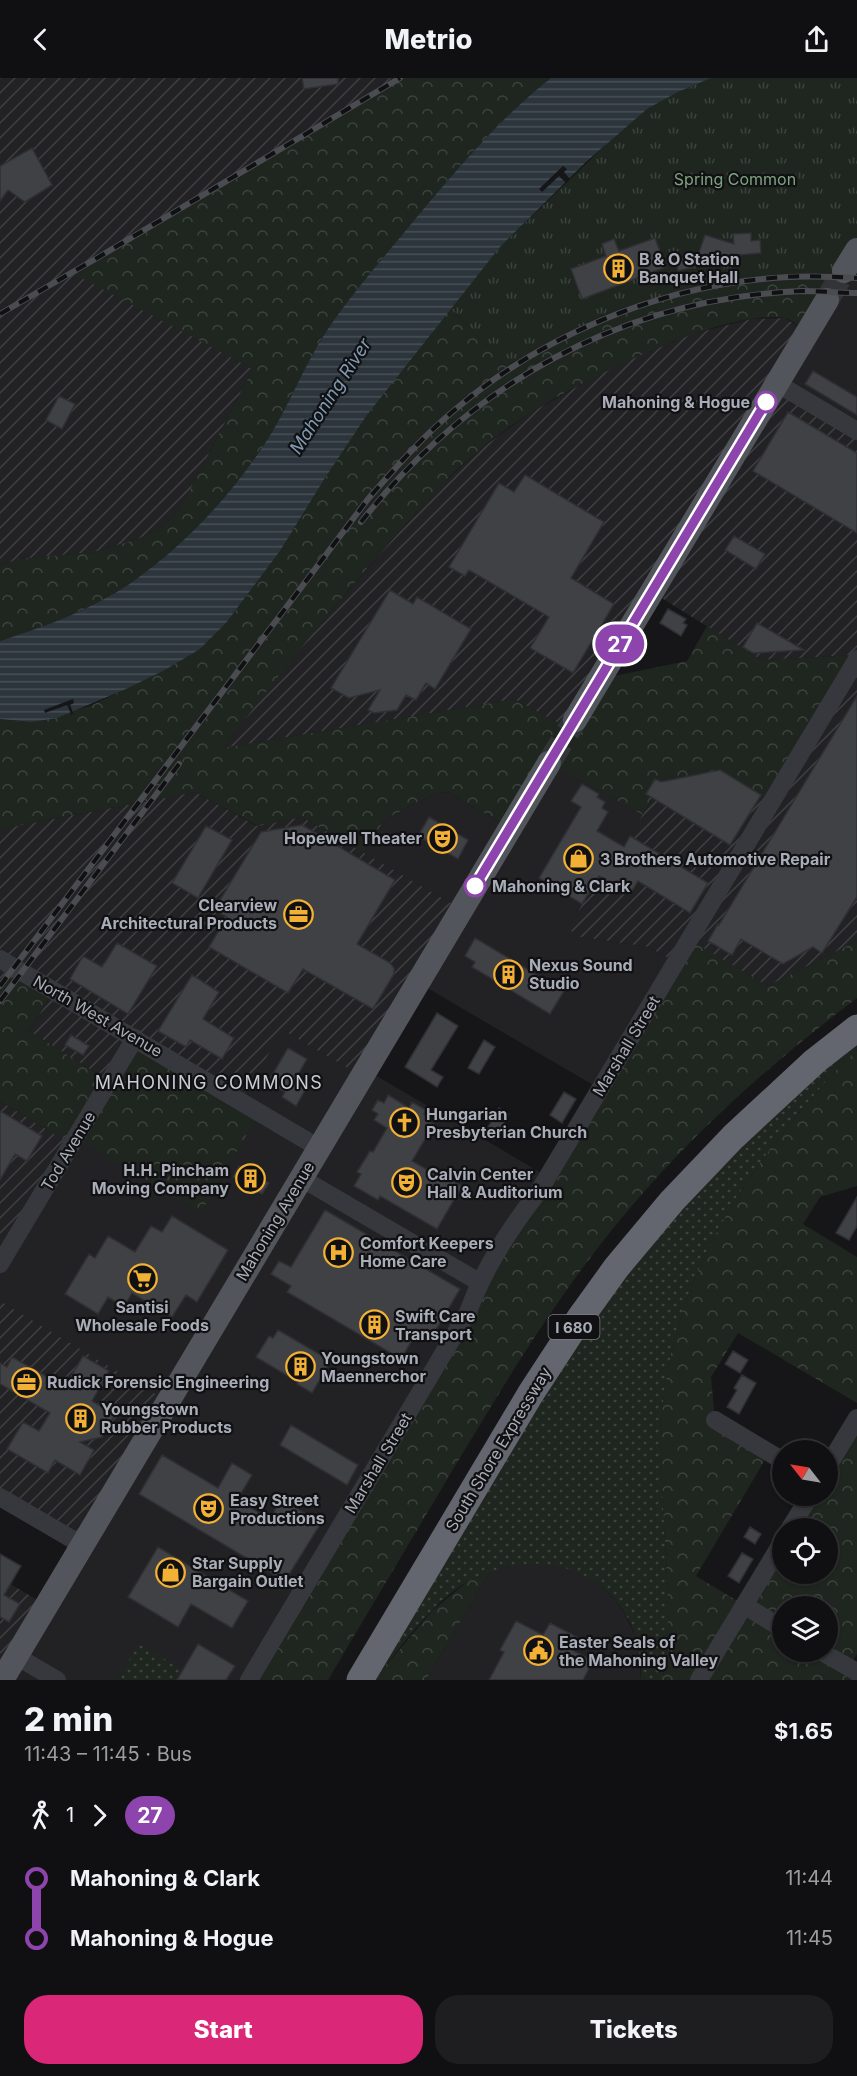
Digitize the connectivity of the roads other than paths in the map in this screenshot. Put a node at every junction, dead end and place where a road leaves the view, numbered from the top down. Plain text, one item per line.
1 (857, 250) edge
2 (844, 272) tunnel mouth
3 (827, 300) tunnel mouth
4 (778, 384) junction
5 (857, 431) edge
6 (857, 659) edge
7 (575, 720) tunnel mouth
8 (549, 763) tunnel mouth
9 (0, 959) edge
10 (857, 1028) edge
11 (135, 1038) junction
12 (319, 1148) junction
13 (301, 1178) junction
14 (0, 1264) edge
15 (479, 1282) junction
16 (857, 1418) edge
17 (715, 1420) dead end
18 (838, 1449) edge
19 (772, 1454) edge
20 (0, 1497) edge
21 (82, 1545) junction
22 (772, 1559) edge
23 (744, 1605) junction
24 (772, 1622) edge
25 (16, 1656) junction
26 (838, 1661) edge
27 (857, 1672) edge
28 (2, 1680) edge
29 (57, 1680) edge
30 (249, 1680) edge
31 (360, 1680) edge
32 (699, 1680) edge

1 - 2 main road
3 - 4 main road
4 - 5 street
4 - 7 main road
6 - 15 street, Marshall Street
8 - 12 main road, Mahoning Avenue
9 - 11 street, North West Avenue
10 - 31 highway, South Shore Expressway / I 680
11 - 12 street, North West Avenue
11 - 14 street, Tod Avenue
12 - 13 main road, Mahoning Avenue
13 - 15 street
13 - 21 main road, Mahoning Avenue
15 - 30 street, Marshall Street
16 - 18 street
17 - 19 street
20 - 21 street
21 - 25 main road, Mahoning Avenue
22 - 23 street
23 - 24 street
23 - 32 street
25 - 28 main road, Mahoning Avenue
25 - 29 street
26 - 27 street

